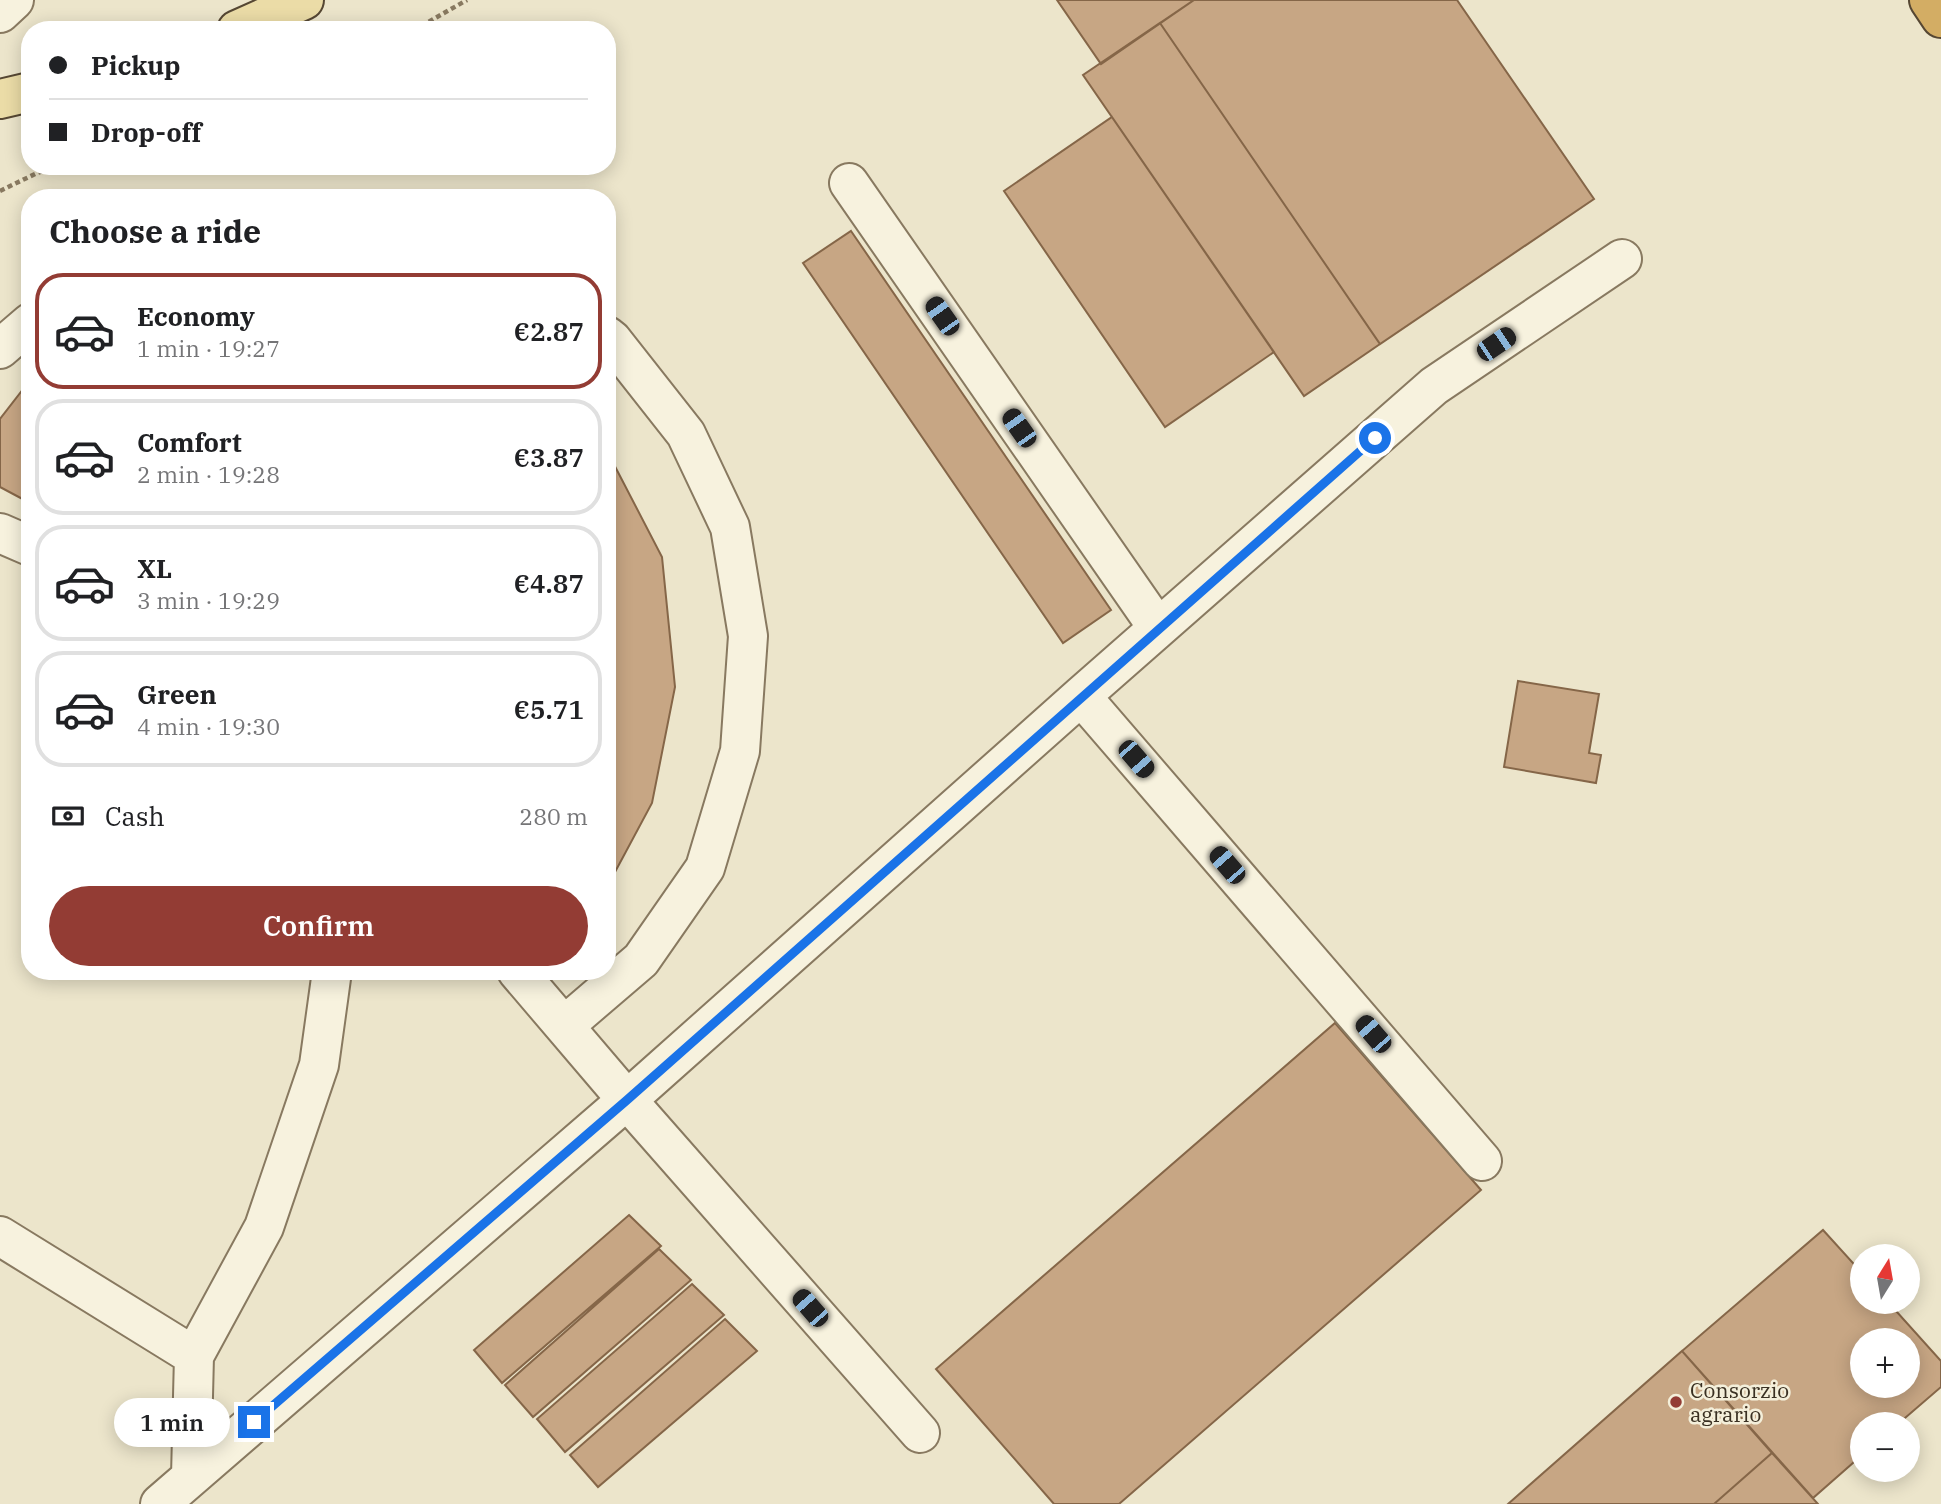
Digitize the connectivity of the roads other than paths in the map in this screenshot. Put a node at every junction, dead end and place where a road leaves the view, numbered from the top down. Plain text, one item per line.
1 (14, 0) edge
2 (304, 0) edge
3 (1929, 0) edge
4 (0, 13) edge
5 (1941, 18) edge
6 (257, 21) edge
7 (21, 94) edge
8 (0, 99) edge
9 (849, 183) dead end
10 (1622, 259) dead end
11 (21, 331) edge
12 (616, 345) edge
13 (0, 349) edge
14 (0, 533) edge
15 (21, 542) edge
16 (1158, 628) junction
17 (1081, 696) junction
18 (331, 980) edge
19 (525, 980) edge
20 (564, 1026) junction
21 (627, 1100) junction
22 (1482, 1161) dead end
23 (0, 1236) edge
24 (194, 1356) junction
25 (920, 1433) dead end
26 (191, 1476) junction
27 (160, 1504) edge

1 - 4 street
2 - 6 main road
3 - 5 highway
7 - 8 main road
9 - 16 street
10 - 16 street
11 - 13 street
12 - 20 street
14 - 15 street
16 - 17 street
17 - 21 street
17 - 22 street
18 - 24 street
19 - 20 street
20 - 21 street
21 - 25 street
21 - 26 street
23 - 24 street
24 - 26 street
26 - 27 street

